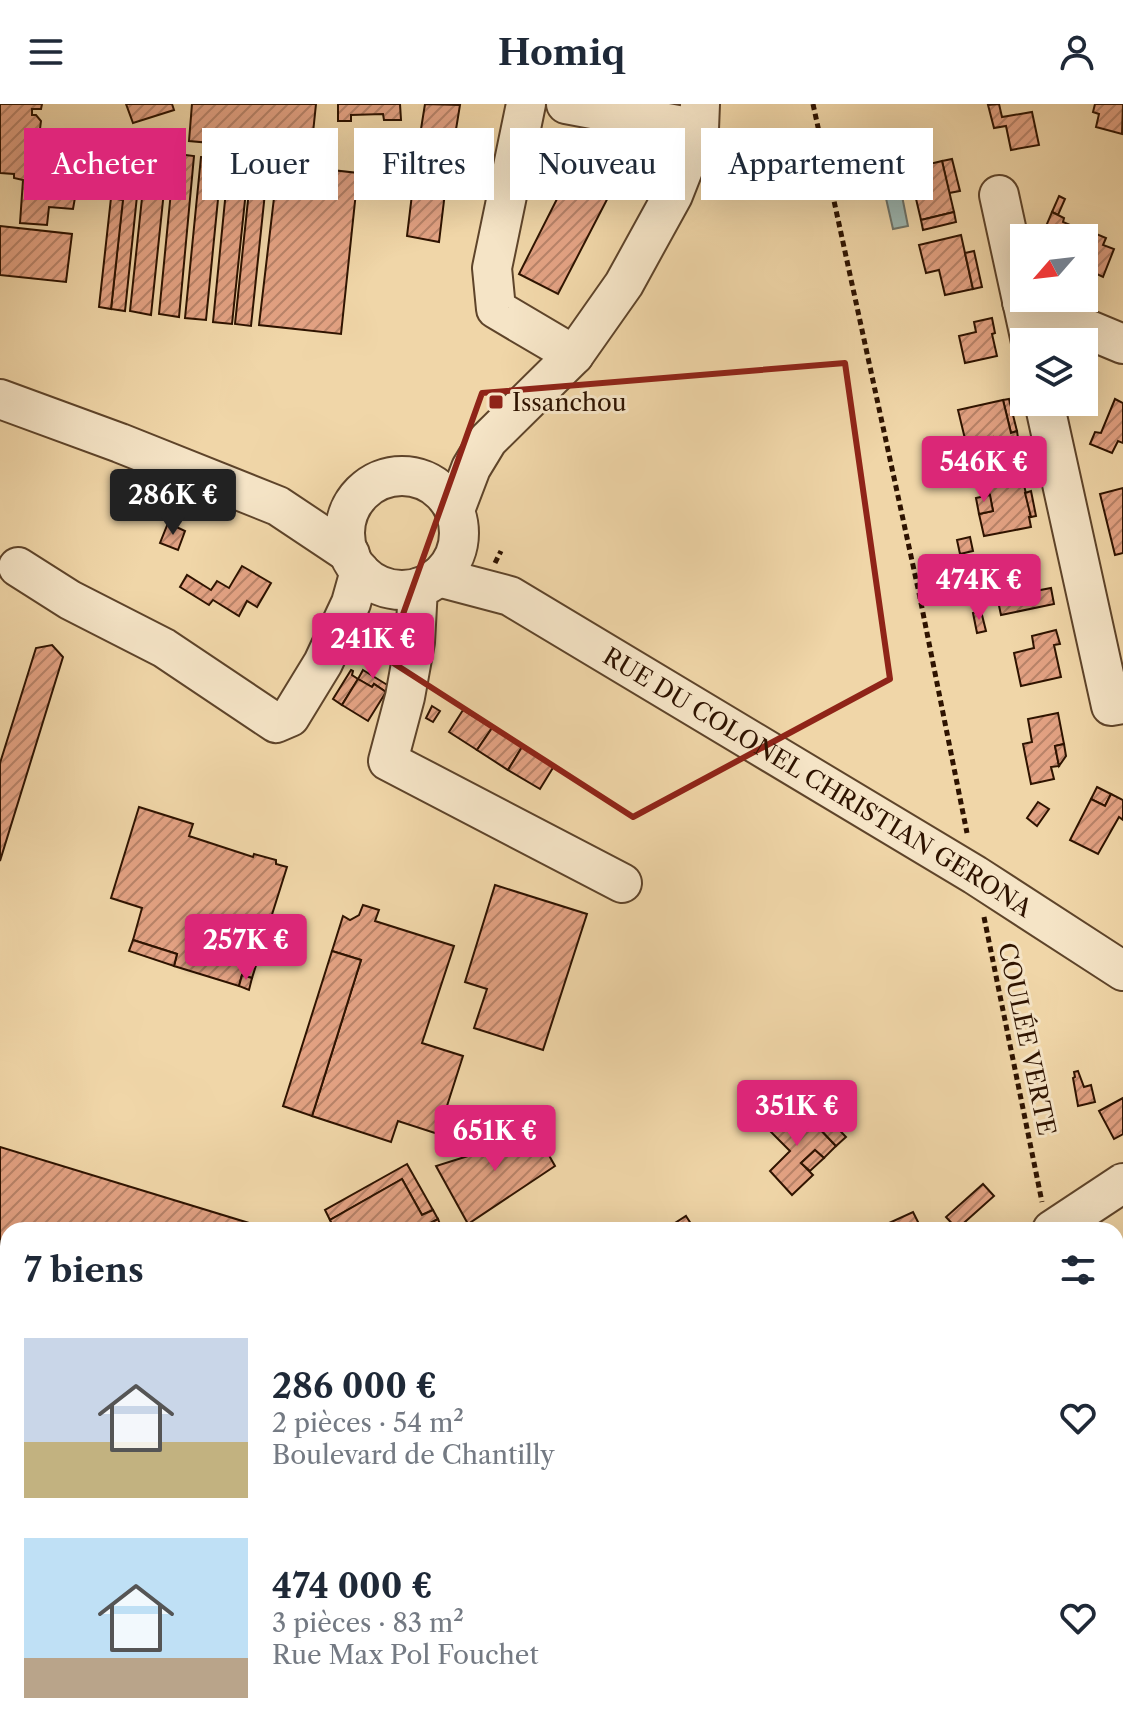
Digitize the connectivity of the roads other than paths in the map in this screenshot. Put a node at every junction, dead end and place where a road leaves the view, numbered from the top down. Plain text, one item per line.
1 (526, 104) edge
2 (566, 104) edge
3 (699, 117) edge
4 (999, 195) dead end
5 (1010, 246) edge
6 (1046, 312) edge
7 (1123, 344) edge
8 (574, 355) junction
9 (0, 399) edge
10 (1047, 416) edge
11 (488, 440) junction
12 (413, 476) junction
13 (356, 499) junction
14 (278, 506) junction
15 (456, 523) junction
16 (355, 563) junction
17 (18, 567) dead end
18 (428, 583) junction
19 (510, 596) junction
20 (1123, 704) edge
21 (622, 883) dead end
22 (1123, 971) edge
23 (1123, 1183) edge
24 (1049, 1222) edge

1 - 8 street
2 - 3 street
3 - 8 street
4 - 5 street
6 - 7 street
8 - 11 street
9 - 14 street
10 - 20 street
11 - 12 street
11 - 15 street
12 - 13 street
12 - 15 street
13 - 14 street
13 - 16 street
14 - 16 street
15 - 18 street
15 - 19 street, RUE DU COLONEL CHRISTIAN GERONA
16 - 17 street
16 - 18 street
18 - 19 street, RUE DU COLONEL CHRISTIAN GERONA
18 - 21 street
19 - 22 street, RUE DU COLONEL CHRISTIAN GERONA
23 - 24 street

